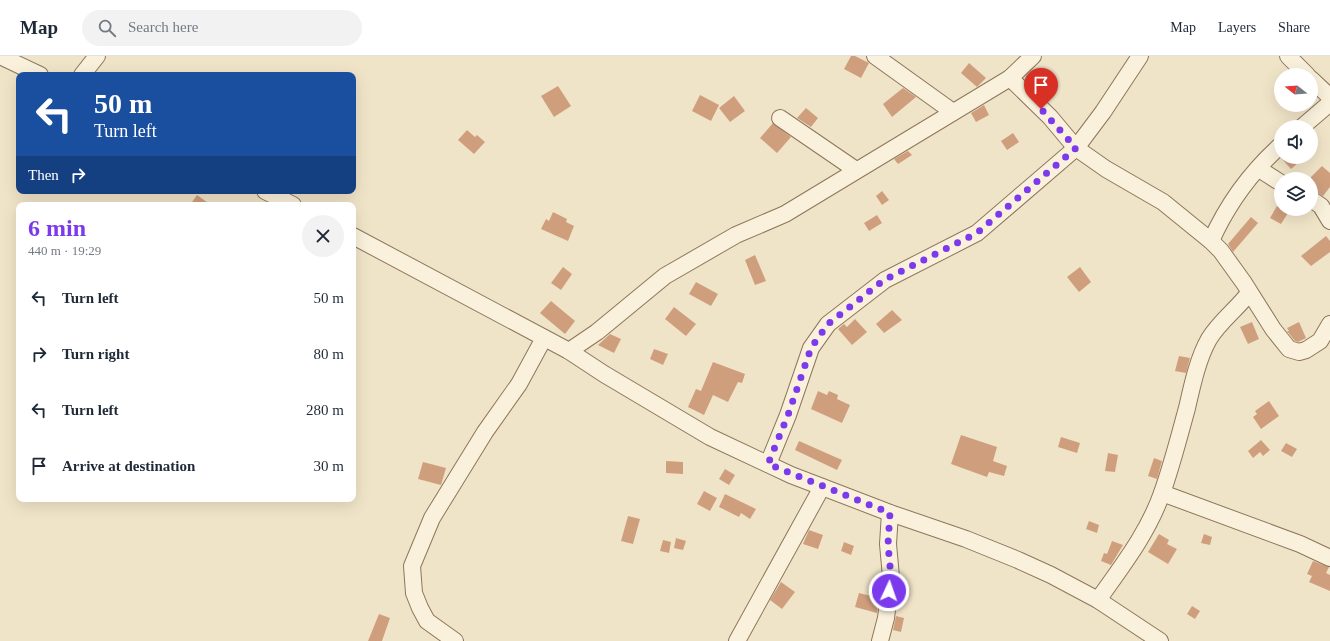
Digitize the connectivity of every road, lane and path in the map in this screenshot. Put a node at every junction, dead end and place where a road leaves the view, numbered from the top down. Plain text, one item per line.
1 (0, 56) edge
2 (97, 56) edge
3 (875, 56) edge
4 (1033, 56) edge
5 (1140, 56) edge
6 (1288, 56) edge
7 (1300, 68) edge
8 (34, 72) edge
9 (84, 72) edge
10 (1010, 78) junction
11 (1318, 86) edge
12 (1330, 97) edge
13 (1330, 103) edge
14 (953, 112) junction
15 (780, 118) dead end
16 (1310, 120) edge
17 (1076, 148) junction
18 (1274, 153) edge
19 (1259, 169) junction
20 (856, 170) junction
21 (1274, 179) edge
22 (271, 194) edge
23 (287, 202) edge
24 (1318, 204) edge
25 (1330, 221) edge
26 (356, 238) edge
27 (1212, 241) junction
28 (1249, 293) junction
29 (1328, 331) edge
30 (544, 338) junction
31 (569, 350) junction
32 (768, 464) junction
33 (822, 487) junction
34 (1162, 493) junction
35 (890, 513) junction
36 (1330, 558) edge
37 (1098, 600) junction
38 (455, 641) edge
39 (738, 641) edge
40 (880, 641) edge
41 (1160, 641) edge

1 - 8 street
2 - 9 street
3 - 14 street
4 - 10 street
5 - 17 street
6 - 7 street
10 - 14 street
10 - 17 street
11 - 12 street
13 - 16 street
14 - 20 street
15 - 20 street
17 - 27 street
17 - 32 street
18 - 19 street
19 - 21 street
19 - 27 street
20 - 31 street
22 - 23 street
24 - 25 street
26 - 30 street
27 - 28 street
28 - 29 street
28 - 34 street
30 - 31 street
30 - 38 street
31 - 32 street
32 - 33 street
33 - 35 street
33 - 39 street
34 - 36 street
34 - 37 street
35 - 37 street
35 - 40 street
37 - 41 street

